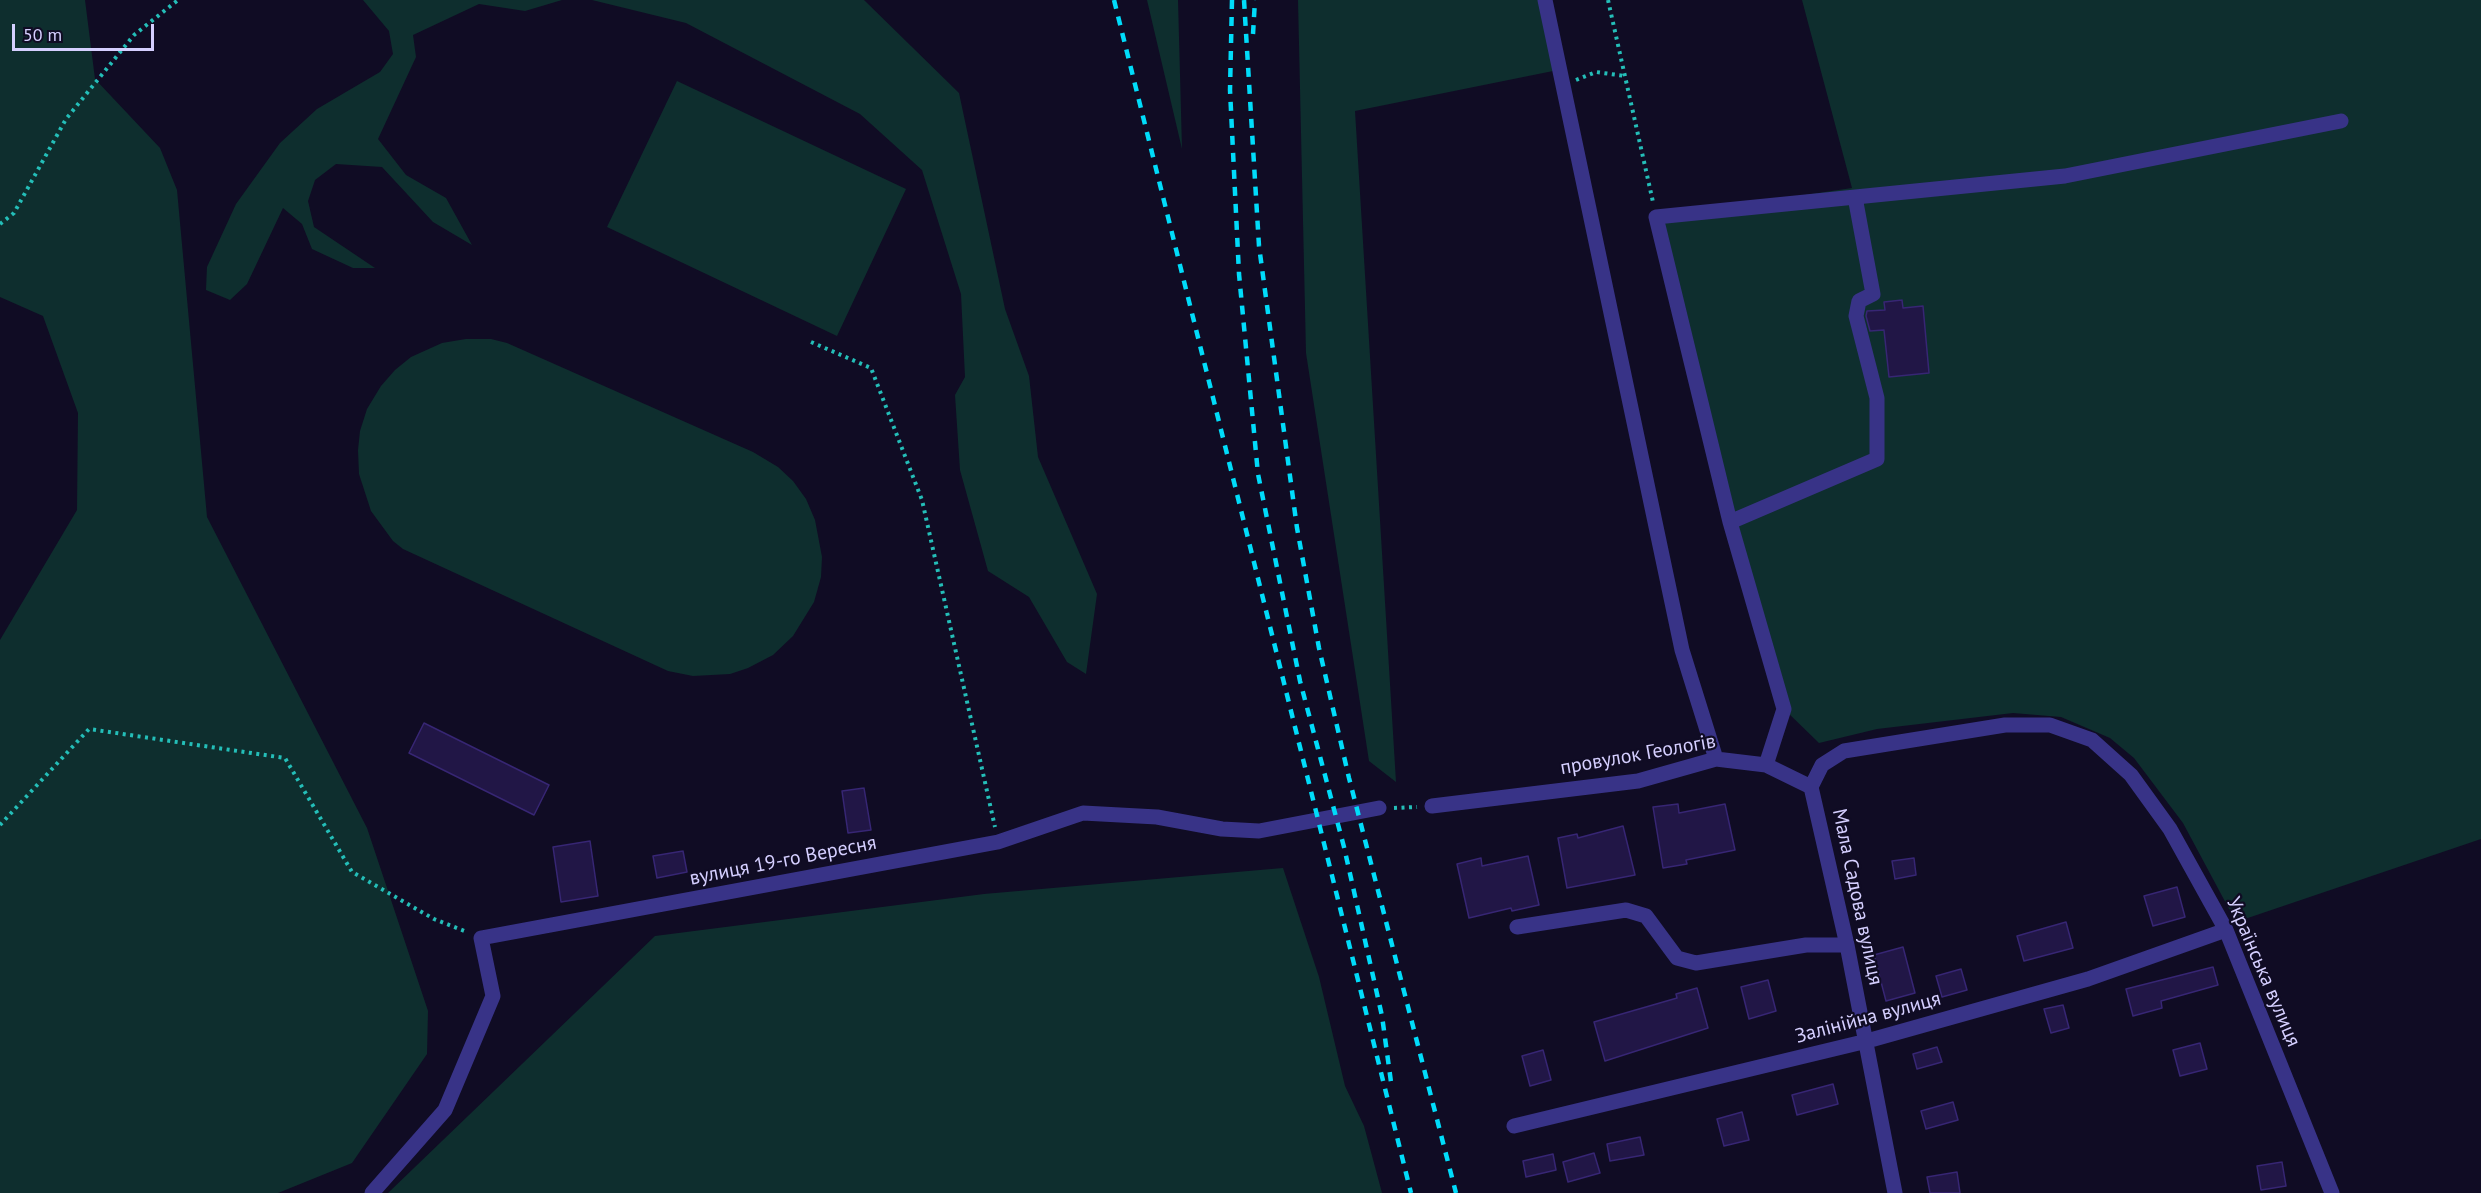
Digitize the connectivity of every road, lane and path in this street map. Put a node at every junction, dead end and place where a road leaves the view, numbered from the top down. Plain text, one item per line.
1 (178, 0) edge
2 (1545, 0) edge
3 (1608, 0) edge
4 (1624, 76) junction
5 (1562, 87) junction
6 (2341, 121) dead end
7 (1855, 197) junction
8 (1656, 217) junction
9 (0, 224) edge
10 (811, 342) dead end
11 (1730, 522) junction
12 (1716, 759) junction
13 (1766, 765) junction
14 (1811, 787) junction
15 (1432, 806) joint
16 (1379, 808) joint
17 (0, 825) edge
18 (998, 842) junction
19 (1517, 927) dead end
20 (2226, 930) junction
21 (481, 938) junction
22 (1847, 945) junction
23 (1867, 1041) junction
24 (1514, 1126) dead end
25 (372, 1193) edge
26 (1895, 1193) edge
27 (2332, 1193) edge

1 - 9 path
2 - 5 street
3 - 4 path
4 - 5 path
4 - 8 path
5 - 12 street
6 - 7 street
7 - 8 street
7 - 11 street
8 - 11 street
10 - 18 path
11 - 13 street
12 - 13 street, провулок Геологів
12 - 15 street, провулок Геологів
13 - 14 street, провулок Геологів
14 - 20 street, Українська вулиця
14 - 22 street, Мала Садова вулиця
15 - 16 path
16 - 18 street, вулиця 19-го Вересня
17 - 21 path
18 - 21 street, вулиця 19-го Вересня
19 - 22 street
20 - 23 street, Залінійна вулиця
20 - 27 street, Українська вулиця
21 - 25 street
22 - 23 street, Мала Садова вулиця
23 - 24 street, Залінійна вулиця
23 - 26 street, Мала Садова вулиця

